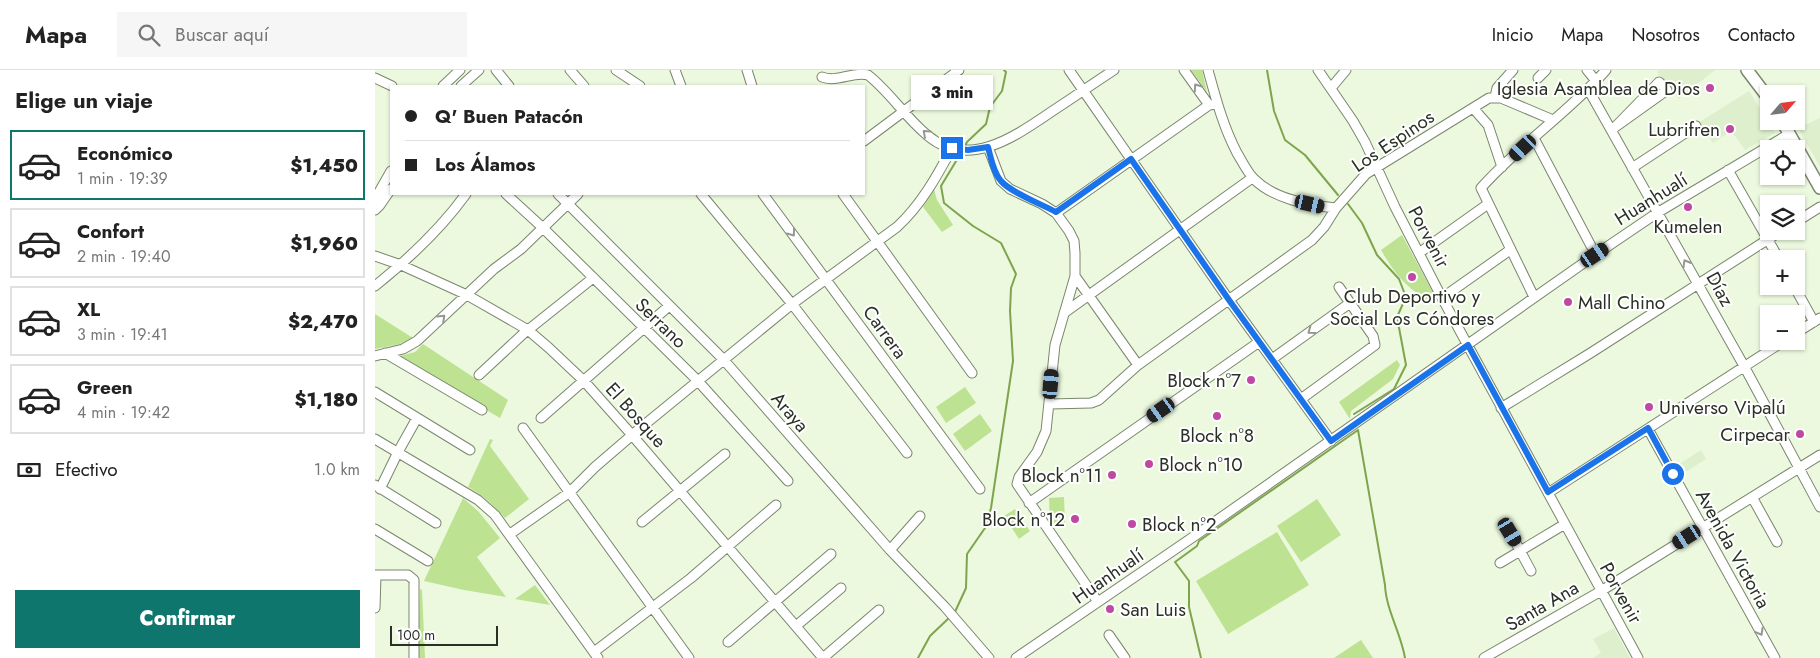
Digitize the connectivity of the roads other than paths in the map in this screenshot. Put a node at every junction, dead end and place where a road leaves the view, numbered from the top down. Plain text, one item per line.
1 (460, 70) edge
2 (479, 70) edge
3 (495, 70) edge
4 (570, 70) edge
5 (617, 70) edge
6 (675, 70) edge
7 (747, 70) edge
8 (959, 70) edge
9 (1069, 70) edge
10 (1114, 70) edge
11 (1184, 70) edge
12 (1207, 70) edge
13 (1318, 70) edge
14 (1346, 70) edge
15 (1513, 70) edge
16 (1546, 70) edge
17 (1587, 70) edge
18 (1606, 70) edge
19 (1747, 70) edge
20 (375, 78) edge
21 (819, 78) edge
22 (1538, 78) dead end
23 (1596, 81) junction
24 (390, 85) edge
25 (444, 85) edge
26 (462, 85) edge
27 (508, 85) edge
28 (583, 85) edge
29 (639, 85) edge
30 (681, 85) edge
31 (752, 85) edge
32 (1760, 87) edge
33 (1331, 88) junction
34 (1588, 90) junction
35 (1084, 91) junction
36 (1495, 97) junction
37 (1213, 104) junction
38 (1473, 108) junction
39 (904, 111) junction
40 (1553, 120) junction
41 (1696, 126) dead end
42 (1613, 128) junction
43 (1787, 130) edge
44 (1789, 134) junction
45 (1533, 138) junction
46 (865, 140) edge
47 (988, 147) junction
48 (954, 149) junction
49 (1131, 159) junction
50 (1377, 167) junction
51 (1502, 167) junction
52 (1632, 168) junction
53 (1728, 170) junction
54 (390, 173) edge
55 (1252, 178) junction
56 (1820, 188) edge
57 (390, 190) edge
58 (465, 195) edge
59 (507, 195) edge
60 (559, 195) edge
61 (577, 195) edge
62 (702, 195) edge
63 (764, 195) edge
64 (844, 195) edge
65 (375, 200) edge
66 (568, 203) junction
67 (1488, 204) junction
68 (1820, 207) edge
69 (1335, 208) junction
70 (375, 210) edge
71 (1056, 212) junction
72 (1657, 213) junction
73 (1805, 216) edge
74 (1760, 225) edge
75 (542, 227) junction
76 (1180, 229) junction
77 (1766, 240) edge
78 (877, 242) junction
79 (1591, 246) dead end
80 (1510, 250) junction
81 (1419, 253) junction
82 (375, 256) edge
83 (401, 265) junction
84 (1075, 276) junction
85 (593, 278) junction
86 (826, 278) junction
87 (1698, 284) junction
88 (375, 286) edge
89 (1339, 287) dead end
90 (467, 295) junction
91 (1089, 295) junction
92 (1800, 295) edge
93 (1442, 298) junction
94 (1534, 298) junction
95 (1229, 300) junction
96 (1350, 303) junction
97 (792, 304) junction
98 (669, 306) junction
99 (1064, 313) junction
100 (1817, 320) edge
101 (1805, 327) edge
102 (644, 329) junction
103 (528, 330) junction
104 (1259, 342) junction
105 (1468, 345) junction
106 (1770, 350) edge
107 (385, 353) junction
108 (375, 356) edge
109 (723, 359) junction
110 (1272, 359) junction
111 (1138, 365) junction
112 (1744, 366) junction
113 (973, 373) dead end
114 (479, 375) dead end
115 (697, 380) junction
116 (584, 381) junction
117 (375, 392) edge
118 (1301, 399) junction
119 (1050, 404) junction
120 (1501, 408) junction
121 (481, 410) dead end
122 (417, 418) junction
123 (541, 418) dead end
124 (523, 428) dead end
125 (1648, 428) junction
126 (632, 435) junction
127 (375, 439) edge
128 (1331, 441) junction
129 (470, 450) dead end
130 (398, 452) junction
131 (907, 453) dead end
132 (725, 454) dead end
133 (1820, 455) edge
134 (1799, 468) junction
135 (788, 481) dead end
136 (378, 487) edge
137 (981, 488) dead end
138 (680, 490) junction
139 (570, 492) junction
140 (1548, 492) junction
141 (1752, 497) junction
142 (1029, 503) junction
143 (776, 505) dead end
144 (1820, 507) edge
145 (920, 516) dead end
146 (436, 522) dead end
147 (642, 522) dead end
148 (1565, 524) junction
149 (1703, 528) junction
150 (375, 529) edge
151 (1510, 532) dead end
152 (510, 534) junction
153 (1777, 542) dead end
154 (728, 545) junction
155 (891, 550) junction
156 (1521, 551) junction
157 (831, 554) dead end
158 (428, 561) dead end
159 (1500, 563) dead end
160 (1531, 571) dead end
161 (375, 575) edge
162 (841, 588) dead end
163 (1601, 591) junction
164 (775, 601) junction
165 (1099, 602) junction
166 (375, 608) edge
167 (654, 608) junction
168 (879, 610) dead end
169 (796, 626) junction
170 (1109, 635) dead end
171 (728, 642) dead end
172 (596, 655) edge
173 (1122, 657) edge
174 (414, 658) edge
175 (689, 658) edge
176 (823, 658) edge
177 (989, 658) edge
178 (1016, 658) edge
179 (1484, 658) edge
180 (1638, 658) edge
181 (1775, 658) edge

1 - 25 street
2 - 26 street
3 - 27 street
4 - 28 street
5 - 29 street
6 - 30 street
7 - 31 street
8 - 39 street
9 - 35 street
10 - 35 street
37 -> 11 street
12 - 37 street
13 - 33 street, Porvenir
14 - 33 street
15 - 36 street
16 - 22 street
17 - 23 street
18 - 23 street
19 - 32 main road
20 - 24 street
21 - 39 street
23 - 34 street
33 - 50 street, Porvenir
34 - 40 street
34 - 42 street, Díaz
35 - 47 street
35 - 49 street
36 - 38 street, Los Espinos
36 - 40 street
37 - 49 street
37 - 55 street
38 - 50 street, Los Espinos
38 - 51 street
39 - 46 street
48 -> 39 street
40 - 45 street
41 - 52 street
42 - 42 street
42 - 52 street, Díaz
43 - 44 main road
44 - 53 street, Huanhualí
44 - 56 main road
45 - 51 street
45 - 79 street
47 - 48 street
47 - 71 street
48 - 78 street
49 - 71 street
49 - 76 street
50 - 69 street, Los Espinos
50 - 81 street, Porvenir
51 - 67 street
52 - 72 street, Díaz
53 - 72 street, Huanhualí
53 - 74 street
54 - 65 street
55 - 69 street
55 - 76 street
57 - 70 street
58 - 83 street
59 - 75 street, Serrano
60 - 66 street, Araya
61 - 66 street
62 - 97 street
63 -> 86 street, Carrera
64 - 78 street
66 - 75 street
66 - 98 street, Araya
67 - 80 street
67 - 81 street
68 - 73 street
69 - 95 street, Los Espinos
71 - 84 street
87 -> 72 street, Díaz
72 - 94 street, Huanhualí
75 - 85 street, Serrano
75 - 90 street
76 - 91 street
76 - 95 street
77 - 87 street
78 - 86 street
78 - 113 street
80 - 93 street
80 - 94 street
81 - 93 street, Porvenir
82 - 83 street, El Bosque
83 - 88 street
83 - 90 street, El Bosque
84 - 91 street
84 - 99 street
85 - 102 street, Serrano
85 - 103 street
86 - 97 street
86 - 137 street, Carrera
87 - 112 street, Díaz
87 - 120 street
89 - 96 street
90 - 103 street, El Bosque
107 -> 90 street
91 - 99 street
91 - 111 street
92 - 100 street
93 - 105 street, Porvenir
94 - 105 street, Huanhualí
95 - 104 street
95 - 111 street, Los Espinos
96 -> 110 street
96 - 118 street
97 - 109 street
97 - 131 street
98 - 102 street
98 - 109 street, Araya
99 - 119 street
100 - 101 street
102 - 115 street, Serrano
102 - 116 street
103 - 114 street
103 - 116 street, El Bosque
104 - 110 street
104 - 142 street
105 - 120 street, Porvenir
105 - 128 street, Huanhualí
106 - 112 street
107 - 108 street
107 - 121 street
109 - 115 street
109 - 155 street, Araya
110 - 118 street
111 - 119 street, Los Espinos
112 - 125 street
112 - 134 street, Díaz
115 - 126 street
115 - 135 street, Serrano
116 - 123 street
116 - 126 street, El Bosque
117 - 122 street
118 - 128 street
119 - 142 street
120 - 140 street, Porvenir
122 - 129 street
122 - 130 street
124 - 139 street
125 - 140 street
125 - 149 street, Avenida Victoria
126 - 138 street, El Bosque
126 - 139 street
127 - 130 street
128 - 165 street, Huanhualí
130 - 136 street
130 - 152 street
132 - 138 street
133 - 134 street, Santa Ana
134 - 141 street, Santa Ana
134 - 144 street, Díaz
136 - 146 street
138 - 147 street
138 - 154 street, El Bosque
139 - 152 street
139 - 167 street
140 - 148 street, Porvenir
141 - 149 street, Santa Ana
141 - 153 street
142 - 165 street
143 - 154 street
145 - 155 street
148 - 156 street
148 - 163 street, Porvenir
149 - 163 street, Santa Ana
149 -> 181 street, Avenida Victoria
150 - 158 street
151 - 156 street
152 - 172 street
154 - 164 street, El Bosque
154 - 167 street
155 - 177 street, Araya
156 - 159 street
156 - 160 street
157 - 164 street
161 - 166 street
161 - 174 street
162 - 169 street
163 - 179 street, Santa Ana
163 - 180 street, Porvenir
164 - 169 street, El Bosque
164 - 171 street
165 - 178 street, Huanhualí
167 - 172 street
167 - 175 street
168 - 176 street
169 - 176 street, El Bosque
170 - 173 street

